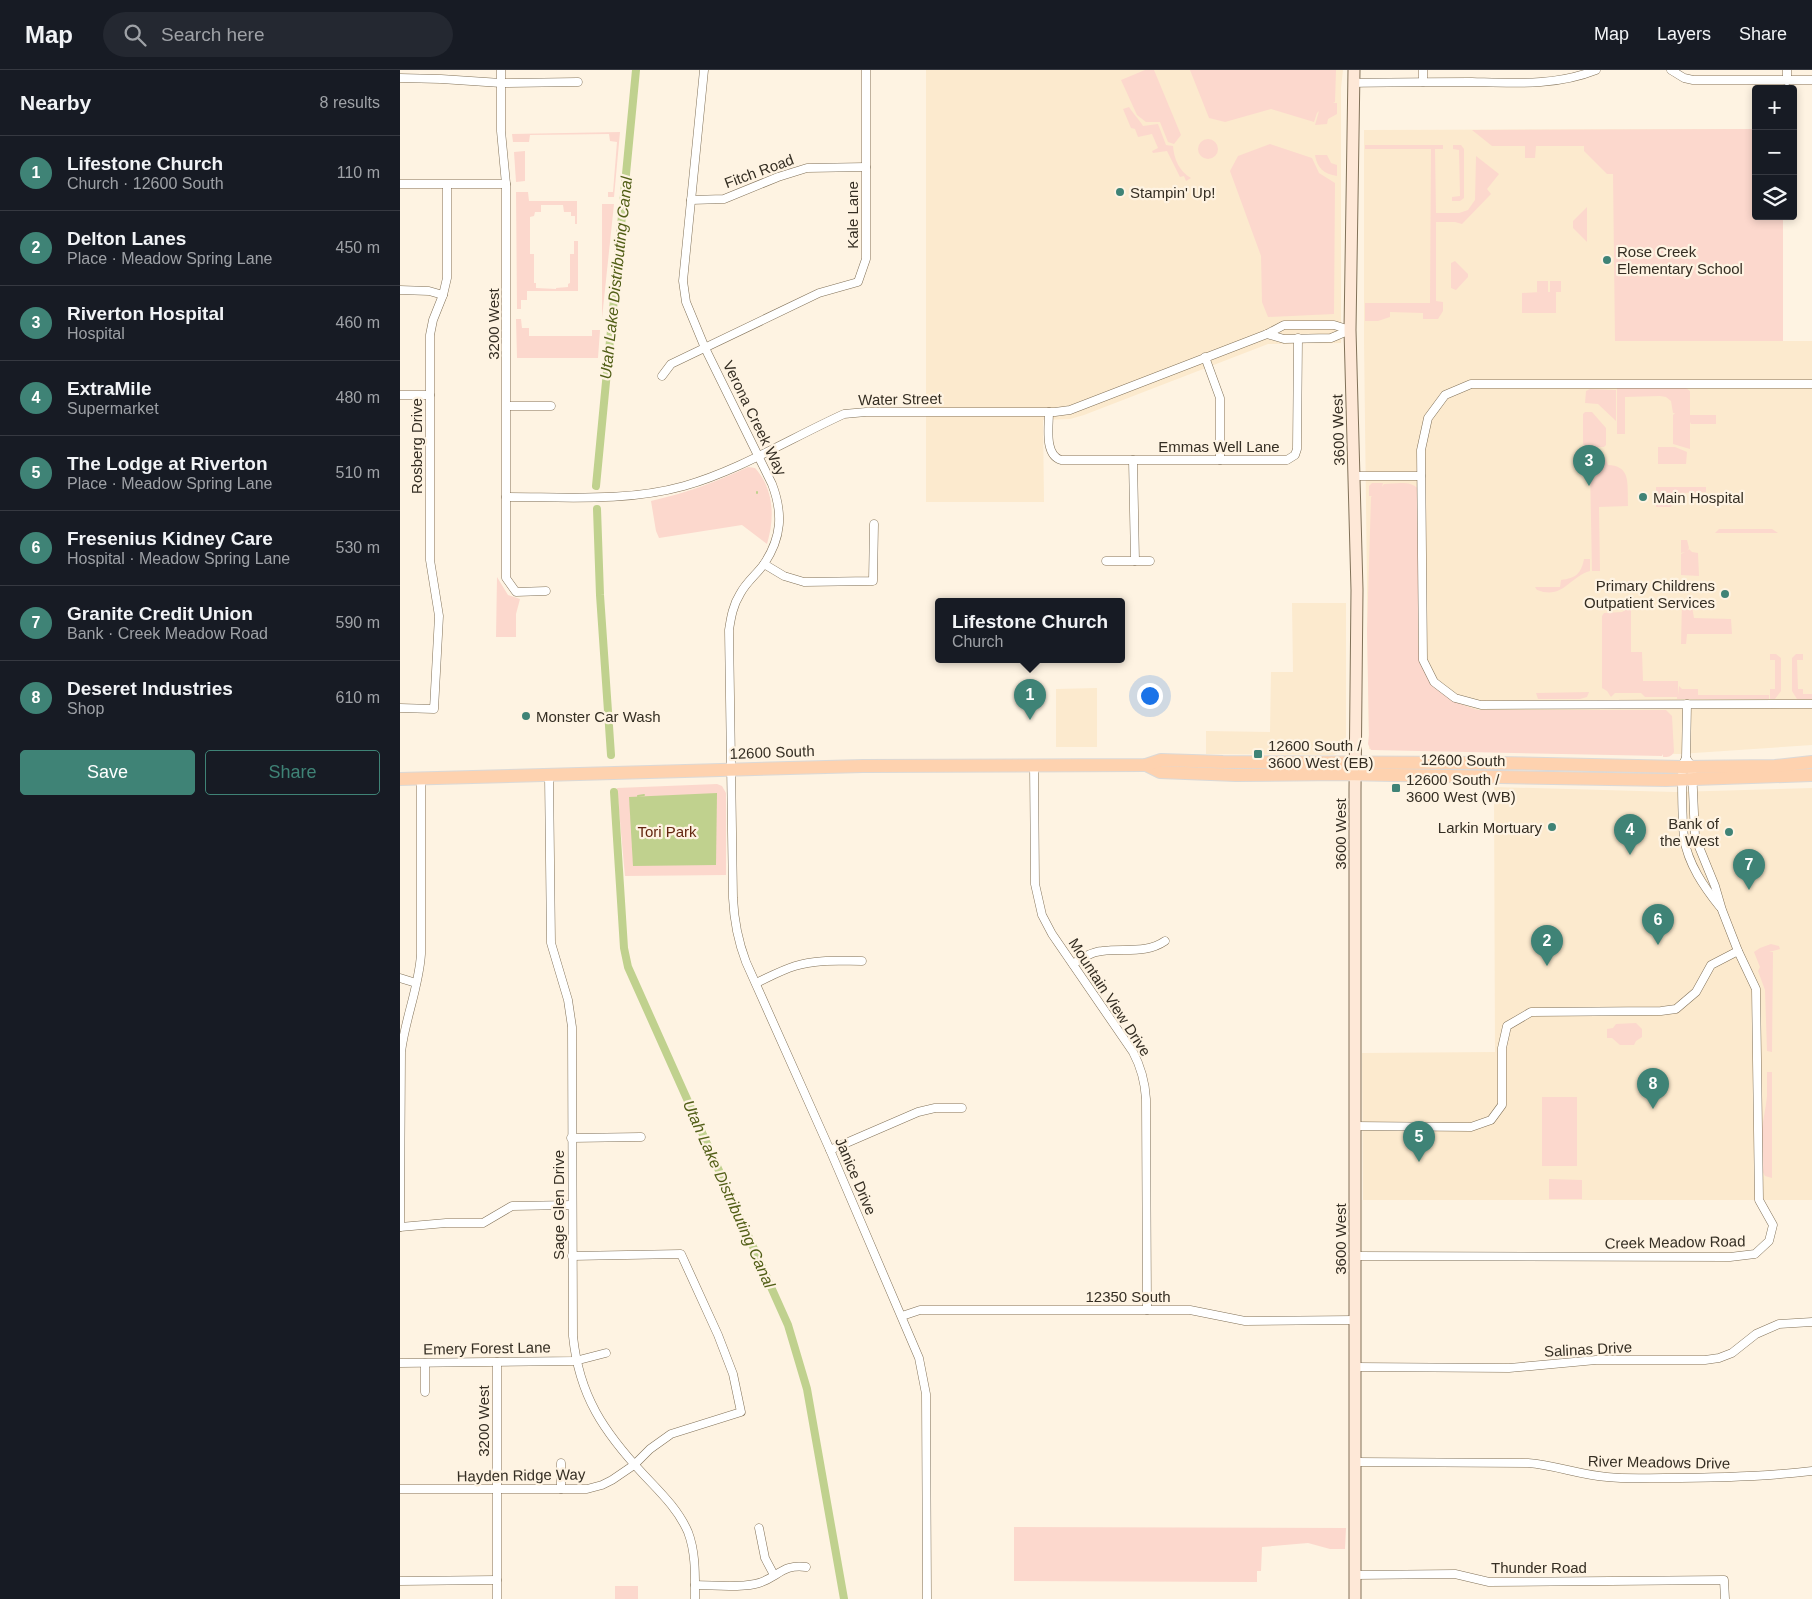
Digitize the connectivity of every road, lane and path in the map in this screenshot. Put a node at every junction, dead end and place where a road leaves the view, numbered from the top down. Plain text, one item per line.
1 (441, 70) edge
2 (501, 70) edge
3 (704, 70) edge
4 (866, 70) edge
5 (1354, 70) edge
6 (1423, 70) edge
7 (1596, 70) edge
8 (1671, 70) edge
9 (1787, 70) edge
10 (400, 78) edge
11 (441, 79) junction
12 (1812, 80) edge
13 (1787, 81) junction
14 (578, 82) dead end
15 (1423, 82) junction
16 (501, 83) junction
17 (1353, 83) junction
18 (866, 167) junction
19 (400, 184) edge
20 (506, 184) junction
21 (447, 185) junction
22 (691, 200) junction
23 (400, 290) edge
24 (443, 295) junction
25 (1350, 330) junction
26 (1267, 334) junction
27 (1298, 338) junction
28 (705, 348) junction
29 (1205, 357) junction
30 (662, 376) dead end
31 (1812, 384) edge
32 (400, 395) edge
33 (430, 395) junction
34 (507, 406) junction
35 (551, 406) dead end
36 (1049, 412) junction
37 (758, 455) junction
38 (1133, 460) junction
39 (1220, 460) junction
40 (1355, 476) junction
41 (1421, 476) junction
42 (506, 497) junction
43 (874, 524) dead end
44 (1106, 561) dead end
45 (1135, 561) junction
46 (1150, 561) dead end
47 (764, 564) junction
48 (546, 592) dead end
49 (1687, 704) junction
50 (1812, 704) edge
51 (400, 708) edge
52 (1812, 762) edge
53 (1034, 764) junction
54 (1355, 769) junction
55 (732, 770) junction
56 (1687, 770) junction
57 (1812, 775) edge
58 (549, 776) junction
59 (400, 779) edge
60 (421, 779) junction
61 (1722, 910) junction
62 (1165, 941) dead end
63 (1738, 951) junction
64 (862, 961) dead end
65 (1073, 964) junction
66 (400, 978) edge
67 (416, 983) junction
68 (756, 983) junction
69 (962, 1108) dead end
70 (1354, 1126) junction
71 (641, 1137) dead end
72 (572, 1138) junction
73 (830, 1150) junction
74 (572, 1205) junction
75 (400, 1227) edge
76 (572, 1256) junction
77 (1355, 1256) junction
78 (1147, 1310) junction
79 (902, 1316) junction
80 (1355, 1320) junction
81 (1812, 1322) edge
82 (606, 1353) dead end
83 (575, 1360) junction
84 (497, 1362) junction
85 (400, 1363) edge
86 (425, 1363) junction
87 (1355, 1367) junction
88 (425, 1392) dead end
89 (1356, 1462) junction
90 (561, 1463) dead end
91 (634, 1464) junction
92 (1812, 1471) edge
93 (561, 1489) junction
94 (400, 1490) edge
95 (497, 1490) junction
96 (759, 1528) dead end
97 (806, 1568) dead end
98 (774, 1575) junction
99 (1355, 1575) junction
100 (497, 1580) junction
101 (400, 1581) edge
102 (695, 1585) junction
103 (497, 1599) edge
104 (695, 1599) edge
105 (926, 1599) edge
106 (1355, 1599) edge
107 (1725, 1599) edge

1 - 11 street
2 - 16 street, 3200 West
3 - 22 street, Verona Creek Way
4 - 18 street, Kale Lane
5 - 17 main road, 3600 West
6 - 15 street
7 - 15 street
8 - 13 street
9 - 13 street
10 - 11 street
11 - 16 street
12 - 13 street
14 - 16 street
15 - 17 street
16 - 20 street, 3200 West
17 - 25 main road, 3600 West
18 - 22 street, Fitch Road
18 - 28 street, Kale Lane
19 - 21 street
20 - 21 street
20 - 34 street, 3200 West
21 - 24 street, Rosberg Drive
22 - 28 street, Verona Creek Way
23 - 24 street
24 - 33 street, Rosberg Drive
25 - 26 street, Water Street
25 - 27 street, Water Street
25 - 40 main road, 3600 West
26 - 27 street, Water Street
26 - 29 street, Water Street
27 - 39 street, Emmas Well Lane
28 - 30 street
28 - 37 street, Verona Creek Way
29 - 36 street, Water Street
29 - 39 street
31 - 41 street
32 - 33 street
33 - 51 street, Rosberg Drive
34 - 35 street
34 - 42 street, 3200 West
36 - 37 street, Water Street
36 - 38 street, Emmas Well Lane
37 - 42 street, Water Street
37 - 47 street, Verona Creek Way
38 - 39 street, Emmas Well Lane
38 - 45 street
40 - 41 street
40 - 54 main road, 3600 West
41 - 49 street
42 - 48 street, 3200 West
43 - 47 street
44 - 45 street
45 - 46 street
47 - 55 street, Verona Creek Way
49 - 50 street
49 - 56 street
52 - 56 main road, 12600 South
53 - 54 main road, 12600 South
53 - 55 main road, 12600 South
53 - 65 street, Mountain View Drive
54 - 56 main road, 12600 South
54 - 70 main road, 3600 West
55 - 58 main road, 12600 South
55 - 68 street, Janice Drive
56 - 57 main road, 12600 South
56 - 61 street, Creek Meadow Road
56 - 61 street, Creek Meadow Road
58 - 60 main road, 12600 South
58 - 72 street, Sage Glen Drive
59 - 60 main road, 12600 South
60 - 67 street
61 - 63 street, Creek Meadow Road
62 - 65 street
63 - 70 street
63 - 77 street, Creek Meadow Road
64 - 68 street
65 - 78 street, Mountain View Drive
66 - 67 street
67 - 75 street
68 - 73 street, Janice Drive
69 - 73 street
70 - 77 main road, 3600 West
71 - 72 street
72 - 74 street, Sage Glen Drive
73 - 79 street, Janice Drive
74 - 75 street
74 - 76 street, Sage Glen Drive
76 - 83 street, Sage Glen Drive
76 - 91 street, Hayden Ridge Way
77 - 80 main road, 3600 West
78 - 79 street, 12350 South
78 - 80 street, 12350 South
79 - 105 street, Janice Drive
80 - 87 main road, 3600 West
81 - 87 street, Salinas Drive
82 - 83 street, Emery Forest Lane
83 - 84 street, Emery Forest Lane
83 - 91 street, Sage Glen Drive
84 - 86 street, Emery Forest Lane
84 - 95 street, 3200 West
85 - 86 street, Emery Forest Lane
86 - 88 street
87 - 89 main road, 3600 West
89 - 92 street, River Meadows Drive
89 - 99 main road, 3600 West
90 - 93 street
91 - 93 street, Hayden Ridge Way
91 - 102 street, Sage Glen Drive
93 - 95 street, Hayden Ridge Way
94 - 95 street, Hayden Ridge Way
95 - 100 street, 3200 West
96 - 98 street
97 - 98 street
98 - 102 street
99 - 106 main road, 3600 West
99 - 107 street, Thunder Road
100 - 101 street
100 - 103 street, 3200 West
102 - 104 street, Sage Glen Drive

